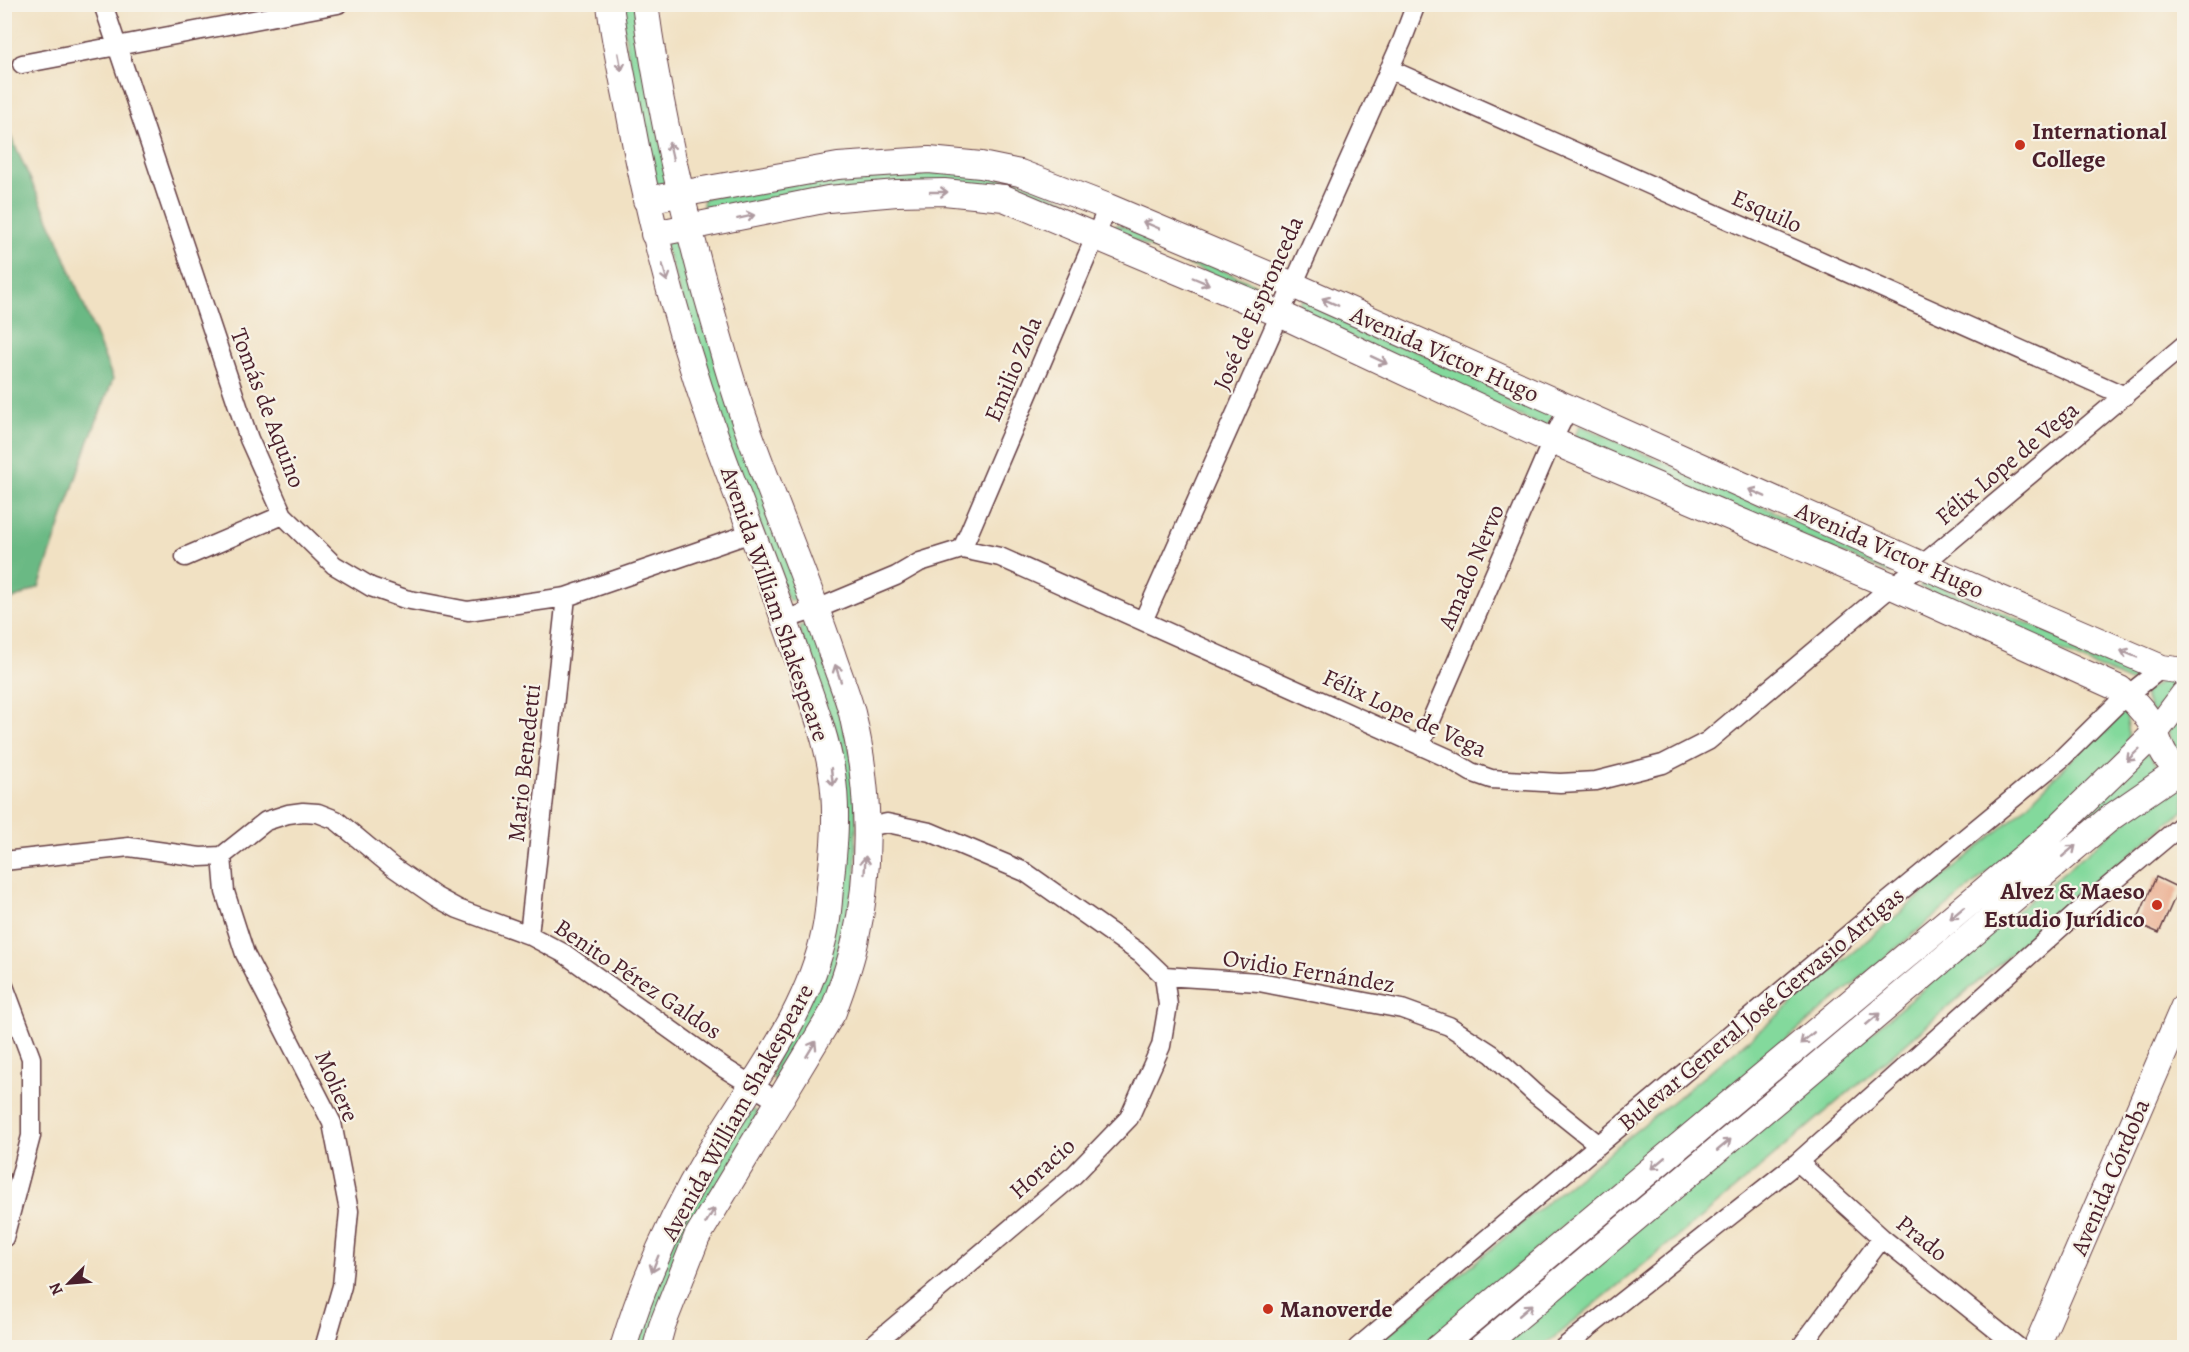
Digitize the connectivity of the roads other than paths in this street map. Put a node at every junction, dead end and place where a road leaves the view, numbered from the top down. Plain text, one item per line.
1 (103, 4) edge
2 (338, 4) edge
3 (610, 4) edge
4 (645, 4) edge
5 (1416, 4) edge
6 (119, 48) junction
7 (22, 64) dead end
8 (1389, 69) junction
9 (681, 194) junction
10 (646, 200) junction
11 (1108, 207) junction
12 (689, 229) junction
13 (654, 234) junction
14 (1096, 236) junction
15 (1293, 285) junction
16 (1280, 314) junction
17 (2184, 345) edge
18 (2125, 396) junction
19 (1568, 409) junction
20 (1552, 441) junction
21 (283, 515) junction
22 (751, 533) junction
23 (962, 549) junction
24 (184, 557) dead end
25 (1922, 565) junction
26 (1892, 586) junction
27 (566, 597) junction
28 (817, 609) junction
29 (786, 619) junction
30 (1143, 621) junction
31 (2173, 669) edge
32 (2184, 694) edge
33 (2128, 696) junction
34 (2155, 733) junction
35 (1420, 746) junction
36 (2183, 768) edge
37 (2184, 823) edge
38 (867, 826) junction
39 (222, 856) junction
40 (4, 861) edge
41 (529, 935) junction
42 (1164, 976) junction
43 (4, 986) edge
44 (2184, 1006) edge
45 (753, 1086) junction
46 (779, 1102) junction
47 (1599, 1145) junction
48 (1798, 1162) junction
49 (4, 1238) edge
50 (1882, 1238) junction
51 (324, 1347) edge
52 (623, 1347) edge
53 (656, 1347) edge
54 (869, 1347) edge
55 (1357, 1347) edge
56 (1438, 1347) edge
57 (1481, 1347) edge
58 (1563, 1347) edge
59 (1800, 1347) edge
60 (2019, 1347) edge
61 (2036, 1347) edge

1 - 6 street, Tomás de Aquino
2 - 6 street
3 -> 10 street, Avenida William Shakespeare
9 -> 4 street, Avenida William Shakespeare
5 - 8 street, José de Espronceda
6 - 7 street
6 - 21 street, Tomás de Aquino
8 - 15 street, José de Espronceda
8 - 18 street, Esquilo
9 - 10 street, Avenida Víctor Hugo
9 - 11 street, Avenida Víctor Hugo
9 - 12 street, Avenida William Shakespeare
10 - 13 street, Avenida William Shakespeare
11 - 14 street, Emilio Zola
15 -> 11 street, Avenida Víctor Hugo
12 - 13 street, Avenida Víctor Hugo
12 -> 14 street, Avenida Víctor Hugo
12 - 28 street, Avenida William Shakespeare
13 -> 22 street, Avenida William Shakespeare
14 -> 16 street, Avenida Víctor Hugo
14 - 23 street, Emilio Zola
15 - 16 street, José de Espronceda
19 -> 15 street, Avenida Víctor Hugo
16 -> 20 street, Avenida Víctor Hugo
16 - 30 street, José de Espronceda
17 - 18 street, Félix Lope de Vega
18 - 25 street, Félix Lope de Vega
19 - 20 street, Amado Nervo
25 -> 19 street, Avenida Víctor Hugo
20 - 26 street, Avenida Víctor Hugo
20 - 35 street, Amado Nervo
21 - 24 street
21 - 27 street, Tomás de Aquino
22 - 27 street, Tomás de Aquino
22 - 29 street, Avenida William Shakespeare
23 - 28 street, Félix Lope de Vega
23 - 30 street, Félix Lope de Vega
25 - 26 street, Félix Lope de Vega
31 -> 25 street, Avenida Víctor Hugo
26 - 33 street, Avenida Víctor Hugo
26 - 35 street, Félix Lope de Vega
27 - 41 street, Mario Benedetti
28 - 29 street, Félix Lope de Vega
38 -> 28 street, Avenida William Shakespeare
29 -> 45 street, Avenida William Shakespeare
30 - 35 street, Félix Lope de Vega
31 - 33 street, Bulevar General José Gervasio Artigas
32 - 34 street
33 - 34 street, Avenida Víctor Hugo
33 - 47 street, Bulevar General José Gervasio Artigas
34 - 36 street, Avenida Víctor Hugo
34 -> 56 street
57 -> 36 street
37 - 48 street
38 - 42 street
46 -> 38 street, Avenida William Shakespeare
39 - 40 street
39 - 41 street, Benito Pérez Galdos
39 - 51 street, Moliere
41 - 45 street, Benito Pérez Galdos
42 - 47 street, Ovidio Fernández
42 - 54 street, Horacio
43 - 49 street
44 - 61 street, Avenida Córdoba
45 - 46 street, Benito Pérez Galdos
45 -> 52 street, Avenida William Shakespeare
53 -> 46 street, Avenida William Shakespeare
47 - 55 street, Bulevar General José Gervasio Artigas
48 - 50 street, Prado
48 - 58 street
50 - 59 street
50 - 60 street, Prado

